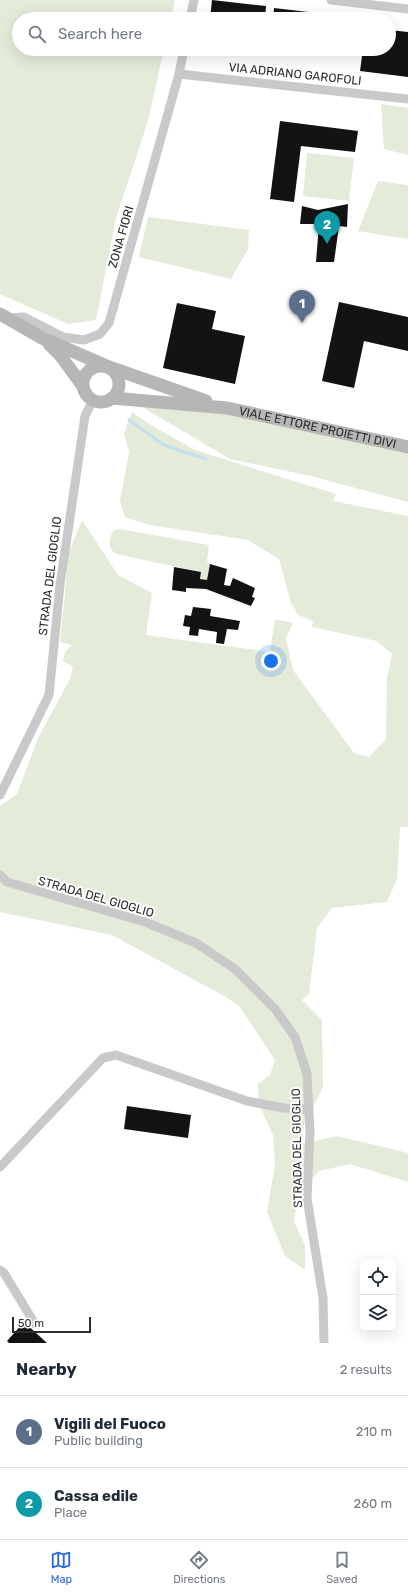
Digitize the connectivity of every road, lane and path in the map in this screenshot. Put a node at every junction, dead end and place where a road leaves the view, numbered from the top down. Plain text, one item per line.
1 (194, 0) edge
2 (331, 0) edge
3 (377, 2) edge
4 (408, 9) edge
5 (191, 12) edge
6 (183, 56) edge
7 (179, 74) junction
8 (408, 99) edge
9 (4, 316) edge
10 (42, 338) junction
11 (109, 367) junction
12 (82, 385) junction
13 (112, 398) junction
14 (93, 400) junction
15 (227, 408) junction
16 (408, 447) edge
17 (0, 795) edge
18 (0, 875) edge
19 (309, 1109) junction
20 (0, 1167) edge
21 (0, 1270) edge
22 (35, 1324) dead end
23 (324, 1343) edge

1 - 5 street
2 - 3 street
3 - 4 street
6 - 7 street, ZONA FIORI
7 - 8 street, VIA ADRIANO GAROFOLI
7 - 9 street, ZONA FIORI
9 - 10 main road, VIALE ETTORE PROIETTI DIVI
10 - 11 main road, VIALE ETTORE PROIETTI DIVI
10 - 12 main road, VIALE ETTORE PROIETTI DIVI
11 - 12 main road, VIALE ETTORE PROIETTI DIVI
11 - 13 main road
11 - 15 main road, VIALE ETTORE PROIETTI DIVI
12 - 14 main road, VIALE ETTORE PROIETTI DIVI
13 - 14 main road, VIALE ETTORE PROIETTI DIVI
13 - 15 main road, VIALE ETTORE PROIETTI DIVI
14 - 17 street, STRADA DEL GIOGLIO
15 - 16 main road, VIALE ETTORE PROIETTI DIVI
18 - 19 street, STRADA DEL GIOGLIO
19 - 20 street
19 - 23 street, STRADA DEL GIOGLIO
21 - 22 street

